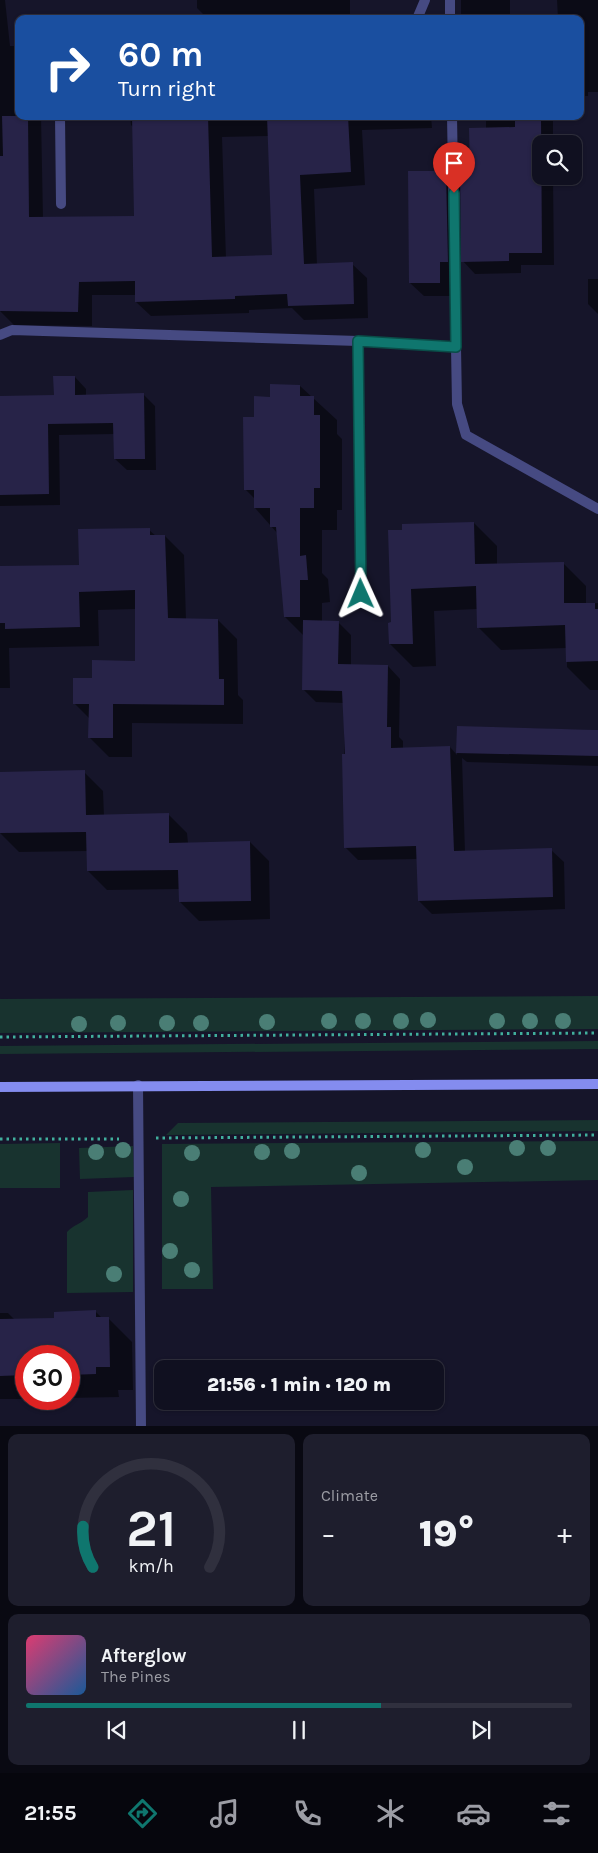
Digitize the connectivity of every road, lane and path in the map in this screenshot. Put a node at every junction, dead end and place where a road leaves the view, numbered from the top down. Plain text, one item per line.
1 (426, 0) edge
2 (450, 0) edge
3 (419, 15) edge
4 (450, 15) edge
5 (60, 120) edge
6 (452, 120) edge
7 (61, 204) dead end
8 (0, 335) edge
9 (358, 341) junction
10 (456, 347) junction
11 (598, 509) edge
12 (361, 594) dead end
13 (598, 1033) edge
14 (0, 1037) edge
15 (598, 1084) edge
16 (138, 1085) junction
17 (0, 1087) edge
18 (598, 1135) edge
19 (139, 1138) junction
20 (0, 1139) edge
21 (141, 1426) edge

1 - 3 street
2 - 4 street
5 - 7 street
6 - 10 street
8 - 9 street
9 - 10 street
9 - 12 street
10 - 11 street
13 - 14 path
15 - 16 main road
16 - 17 main road
16 - 19 street
18 - 19 path
19 - 20 path
19 - 21 street

